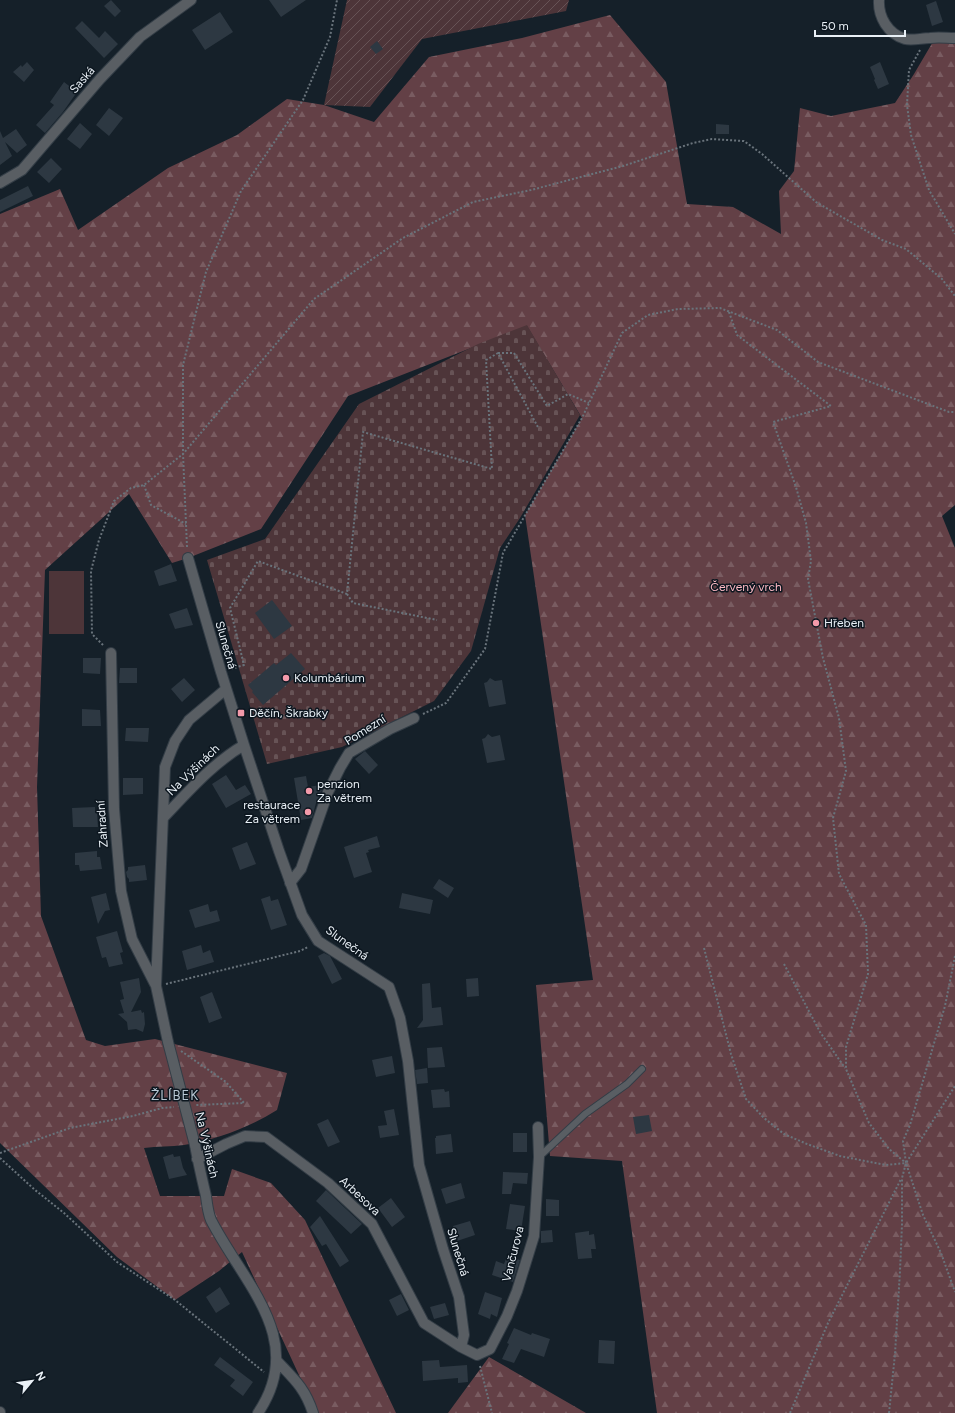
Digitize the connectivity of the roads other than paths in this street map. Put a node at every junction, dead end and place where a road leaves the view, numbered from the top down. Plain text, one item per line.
1 (191, 0) edge
2 (879, 0) edge
3 (955, 38) edge
4 (0, 183) edge
5 (188, 558) road end
6 (111, 653) road end
7 (226, 690) junction
8 (414, 718) road end
9 (244, 745) junction
10 (163, 818) junction
11 (290, 884) junction
12 (156, 986) junction
13 (642, 1069) dead end
14 (538, 1127) dead end
15 (539, 1157) junction
16 (197, 1159) junction
17 (460, 1347) junction
18 (277, 1361) junction
19 (258, 1413) edge
20 (313, 1413) edge

1 - 4 street, Saská
2 - 3 street
5 - 7 street, Slunečná
6 - 12 street, Zahradní
7 - 9 street, Slunečná
7 - 10 street, Na Výšinách
8 - 11 street, Pomezní
9 - 10 street, Na Výšinách
9 - 11 street, Slunečná
10 - 12 street, Na Výšinách
11 - 17 street, Slunečná
12 - 16 street, Na Výšinách, bridge
13 - 15 lane
14 - 15 street, Vančurova
15 - 17 street, Vančurova
16 - 17 street, Arbesova
16 - 18 street, Na Výšinách
18 - 19 street, Na Výšinách
18 - 20 street

